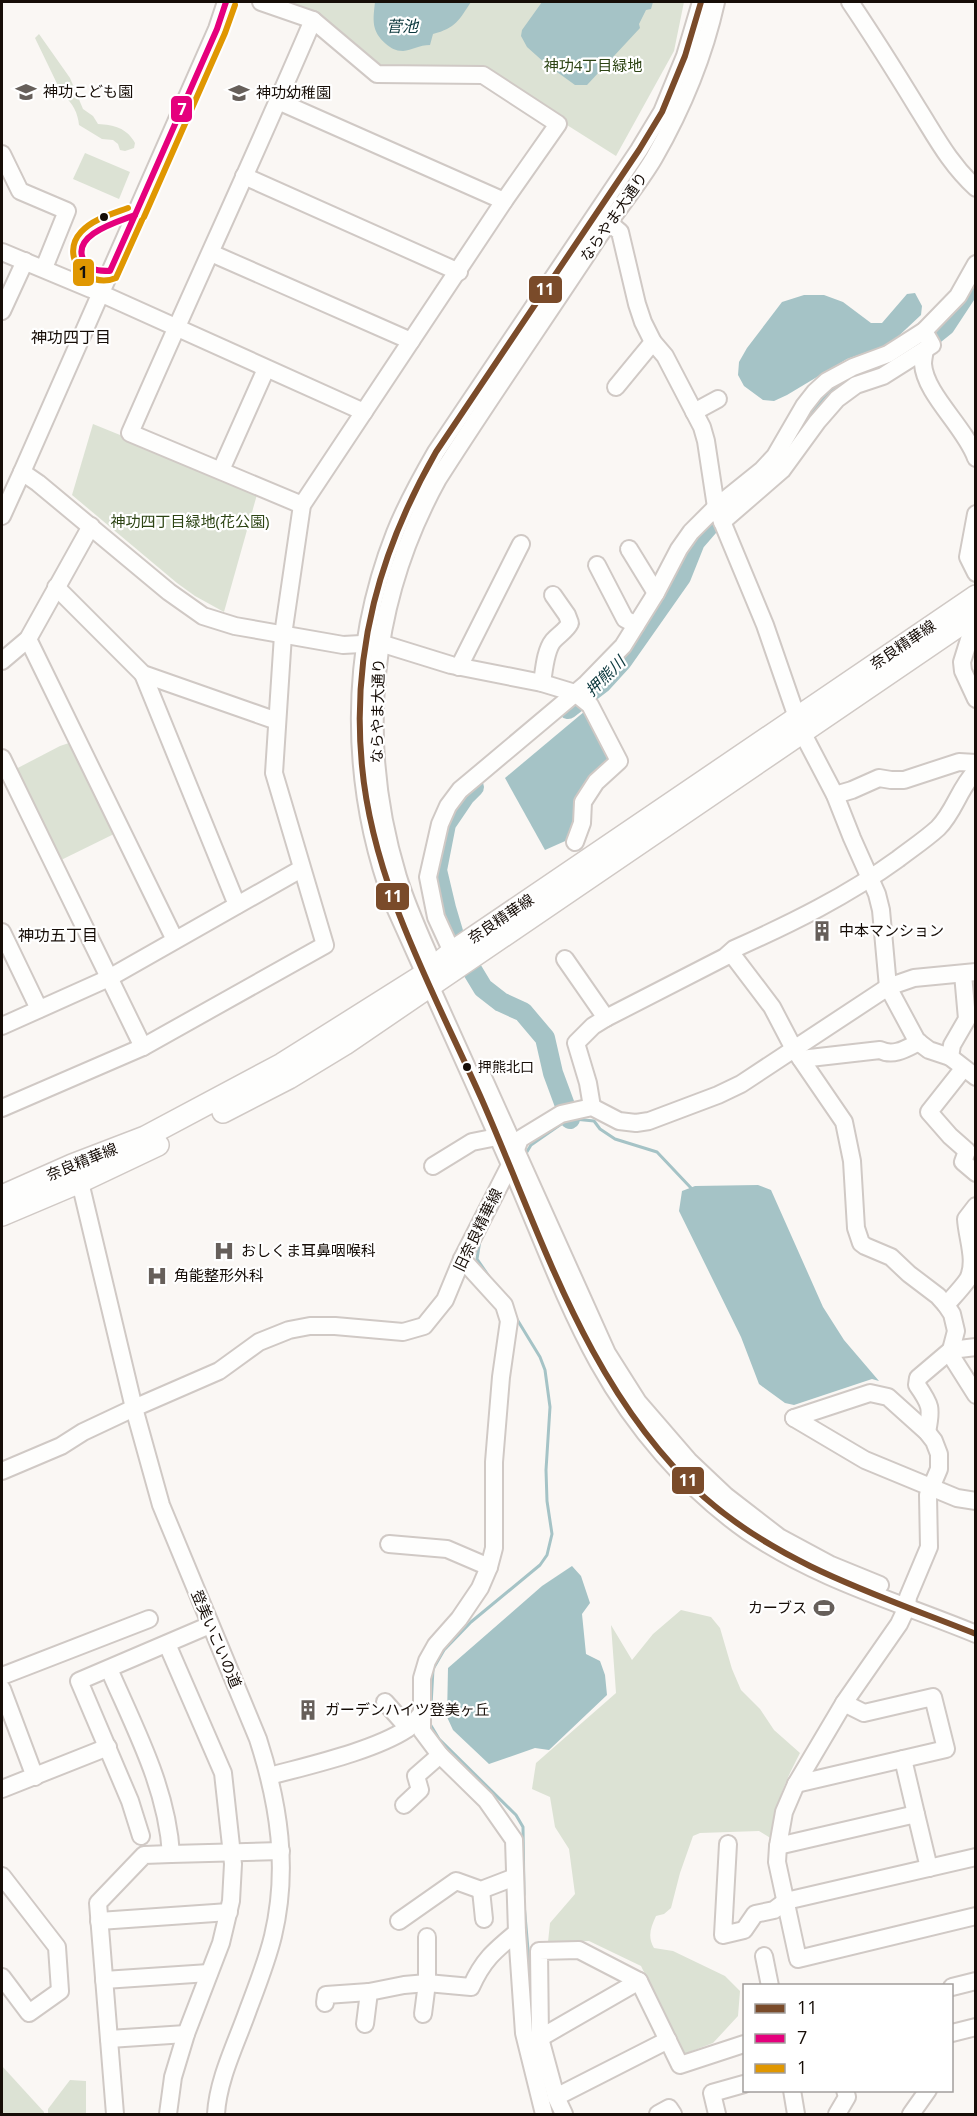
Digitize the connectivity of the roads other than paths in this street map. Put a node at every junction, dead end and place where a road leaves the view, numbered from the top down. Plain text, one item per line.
1 (226, 2) edge
2 (261, 2) edge
3 (701, 2) edge
4 (716, 2) edge
5 (850, 2) edge
6 (313, 20) junction
7 (278, 101) junction
8 (2, 154) edge
9 (244, 176) junction
10 (975, 188) edge
11 (504, 201) junction
12 (603, 217) junction
13 (2, 252) edge
14 (211, 253) junction
15 (25, 261) junction
16 (975, 264) edge
17 (44, 268) junction
18 (459, 272) junction
19 (101, 294) junction
20 (2, 311) edge
21 (176, 327) junction
22 (411, 341) junction
23 (926, 341) junction
24 (653, 342) junction
25 (266, 369) junction
26 (616, 387) dead end
27 (718, 399) dead end
28 (694, 411) junction
29 (364, 412) junction
30 (975, 458) edge
31 (221, 470) junction
32 (22, 472) junction
33 (302, 505) junction
34 (719, 514) junction
35 (975, 514) edge
36 (2, 516) edge
37 (91, 526) junction
38 (521, 544) dead end
39 (629, 549) dead end
40 (597, 565) dead end
41 (975, 573) edge
42 (56, 587) junction
43 (656, 593) junction
44 (553, 595) dead end
45 (975, 596) edge
46 (972, 616) edge
47 (636, 625) junction
48 (283, 635) junction
49 (27, 639) junction
50 (372, 644) junction
51 (2, 661) edge
52 (459, 667) junction
53 (143, 674) junction
54 (542, 683) junction
55 (575, 693) junction
56 (975, 699) edge
57 (277, 721) junction
58 (800, 725) junction
59 (2, 758) edge
60 (975, 763) edge
61 (975, 771) edge
62 (836, 795) junction
63 (575, 842) dead end
64 (301, 868) junction
65 (871, 879) junction
66 (237, 905) junction
67 (2, 932) edge
68 (175, 940) junction
69 (463, 952) junction
70 (731, 953) junction
71 (565, 959) dead end
72 (969, 973) edge
73 (432, 977) junction
74 (109, 978) junction
75 (888, 987) junction
76 (39, 1009) junction
77 (606, 1018) junction
78 (2, 1026) edge
79 (919, 1042) junction
80 (143, 1047) junction
81 (797, 1054) junction
82 (951, 1057) junction
83 (969, 1073) edge
84 (592, 1107) junction
85 (2, 1108) edge
86 (497, 1137) junction
87 (513, 1158) junction
88 (433, 1166) dead end
89 (76, 1173) junction
90 (975, 1173) edge
91 (2, 1196) edge
92 (975, 1206) edge
93 (2, 1215) edge
94 (462, 1259) junction
95 (946, 1305) junction
96 (975, 1347) edge
97 (951, 1350) junction
98 (975, 1395) edge
99 (134, 1408) junction
100 (927, 1432) junction
101 (2, 1471) edge
102 (930, 1488) junction
103 (975, 1501) edge
104 (389, 1544) dead end
105 (489, 1567) junction
106 (908, 1602) junction
107 (149, 1619) dead end
108 (210, 1625) junction
109 (975, 1626) edge
110 (975, 1635) edge
111 (167, 1644) junction
112 (109, 1669) junction
113 (2, 1676) edge
114 (2, 1689) edge
115 (385, 1702) dead end
116 (844, 1702) junction
117 (423, 1712) junction
118 (408, 1728) junction
119 (108, 1747) junction
120 (440, 1755) junction
121 (903, 1759) junction
122 (270, 1776) junction
123 (35, 1777) junction
124 (796, 1784) junction
125 (2, 1789) edge
126 (404, 1805) dead end
127 (916, 1814) junction
128 (141, 1836) dead end
129 (728, 1844) dead end
130 (778, 1846) junction
131 (281, 1851) junction
132 (233, 1852) junction
133 (171, 1854) junction
134 (975, 1857) edge
135 (929, 1868) junction
136 (2, 1875) edge
137 (515, 1877) junction
138 (481, 1890) junction
139 (786, 1901) junction
140 (229, 1912) junction
141 (975, 1916) edge
142 (484, 1919) dead end
143 (99, 1921) junction
144 (399, 1921) dead end
145 (517, 1932) junction
146 (427, 1937) dead end
147 (764, 1956) dead end
148 (209, 1973) junction
149 (2, 1977) edge
150 (104, 1980) junction
151 (639, 1981) junction
152 (975, 1981) edge
153 (427, 1983) junction
154 (770, 1984) edge
155 (953, 1986) edge
156 (369, 1992) junction
157 (325, 2003) dead end
158 (423, 2014) dead end
159 (365, 2024) dead end
160 (975, 2027) edge
161 (953, 2032) edge
162 (186, 2034) junction
163 (540, 2038) junction
164 (109, 2039) junction
165 (668, 2040) junction
166 (743, 2044) edge
167 (743, 2084) edge
168 (792, 2092) edge
169 (845, 2092) edge
170 (927, 2092) edge
171 (556, 2097) junction
172 (115, 2115) edge
173 (168, 2115) edge
174 (216, 2115) edge
175 (544, 2115) edge
176 (564, 2115) edge
177 (658, 2115) edge
178 (673, 2115) edge
179 (717, 2115) edge
180 (796, 2115) edge
181 (837, 2115) edge
182 (911, 2115) edge

1 - 19 street
2 - 6 street
3 - 12 street, ならやま大通り
4 - 12 street, ならやま大通り
5 - 10 street
6 - 7 street
6 - 11 street
7 - 9 street
7 - 11 street
8 - 17 street
9 - 14 street
9 - 18 street
11 - 18 street
12 - 24 street
12 - 50 street, ならやま大通り
13 - 15 street
14 - 21 street
14 - 22 street
15 - 17 street
15 - 20 street
16 - 23 street
17 - 19 street
18 - 22 street
19 - 21 street
19 - 32 street
21 - 25 street
21 - 31 street
22 - 29 street
23 - 30 street
23 - 34 street
24 - 26 street
24 - 28 street
25 - 29 street
25 - 31 street
27 - 28 street
28 - 34 street
29 - 33 street
31 - 33 street
32 - 36 street
32 - 37 street
33 - 48 street
34 - 43 street
34 - 58 street
35 - 41 street
37 - 42 street
37 - 48 street
38 - 52 street
39 - 43 street
40 - 47 street
42 - 49 street
42 - 53 street
43 - 47 street
44 - 54 street
45 - 58 main road, 奈良精華線
46 - 56 street
46 - 58 main road, 奈良精華線
47 - 55 street
48 - 50 street
48 - 57 street
49 - 51 street
49 - 68 street
50 - 52 street
50 - 73 street, ならやま大通り
52 - 54 street
53 - 57 street
53 - 66 street
54 - 55 street
55 - 63 street
55 - 69 street
57 - 64 street
58 - 62 street
58 - 69 main road, 奈良精華線
59 - 74 street
60 - 62 street
61 - 65 street
62 - 65 street
64 - 66 street
64 - 80 street
65 - 70 street
65 - 75 street
66 - 68 street
67 - 76 street
68 - 74 street
69 - 73 main road, 奈良精華線
70 - 77 street
70 - 81 street
71 - 77 street
72 - 75 street
72 - 82 street
73 - 86 street, ならやま大通り
73 - 87 street, ならやま大通り
73 - 89 main road, 奈良精華線
74 - 76 street
74 - 80 street
75 - 79 street
75 - 81 street
76 - 78 street
77 - 84 street
79 - 81 street
79 - 82 street
80 - 85 street
81 - 84 street
81 - 95 street
82 - 83 street
83 - 90 street
84 - 87 street, 旧奈良精華線
86 - 87 street, ならやま大通り
86 - 88 street
87 - 94 street, 旧奈良精華線
87 - 106 street, ならやま大通り
89 - 91 main road, 奈良精華線
89 - 93 main road, 奈良精華線
89 - 99 street, 登美いこいの道
92 - 95 street
94 - 99 street, 旧奈良精華線
94 - 105 street
95 - 97 street
96 - 97 street
97 - 98 street
97 - 100 street
99 - 101 street, 旧奈良精華線
99 - 108 street, 登美いこいの道
100 - 102 street
100 - 102 street
102 - 103 street
102 - 106 street
104 - 105 street
105 - 117 street
106 - 109 street, ならやま大通り
106 - 110 street, ならやま大通り
106 - 116 street
107 - 113 street
108 - 111 street
108 - 122 street, 登美いこいの道
111 - 112 street
111 - 132 street
112 - 119 street
112 - 133 street
114 - 123 street
115 - 118 street
116 - 121 street
116 - 124 street
117 - 118 street
117 - 120 street
118 - 122 street
119 - 123 street
119 - 128 street
120 - 126 street
120 - 137 street
121 - 124 street
121 - 127 street
122 - 131 street, 登美いこいの道
123 - 125 street
124 - 130 street
127 - 130 street
127 - 135 street
129 - 139 street
130 - 139 street
131 - 132 street
131 - 174 street, 登美いこいの道
132 - 133 street
132 - 140 street
133 - 143 street
134 - 135 street
135 - 139 street
136 - 149 street
137 - 138 street
137 - 145 street
138 - 142 street
138 - 144 street
139 - 141 street
140 - 143 street
140 - 148 street
143 - 150 street
145 - 153 street
145 - 175 street
146 - 153 street
147 - 154 street
148 - 150 street
148 - 162 street
150 - 164 street
151 - 163 street
151 - 163 street
151 - 165 street
152 - 155 street
153 - 156 street
153 - 158 street
156 - 157 street
156 - 159 street
160 - 161 street
162 - 164 street
162 - 173 street
163 - 171 street
164 - 172 street
165 - 166 street
165 - 171 street
167 - 179 street
168 - 180 street
169 - 181 street
170 - 182 street
171 - 176 street
177 - 178 street

